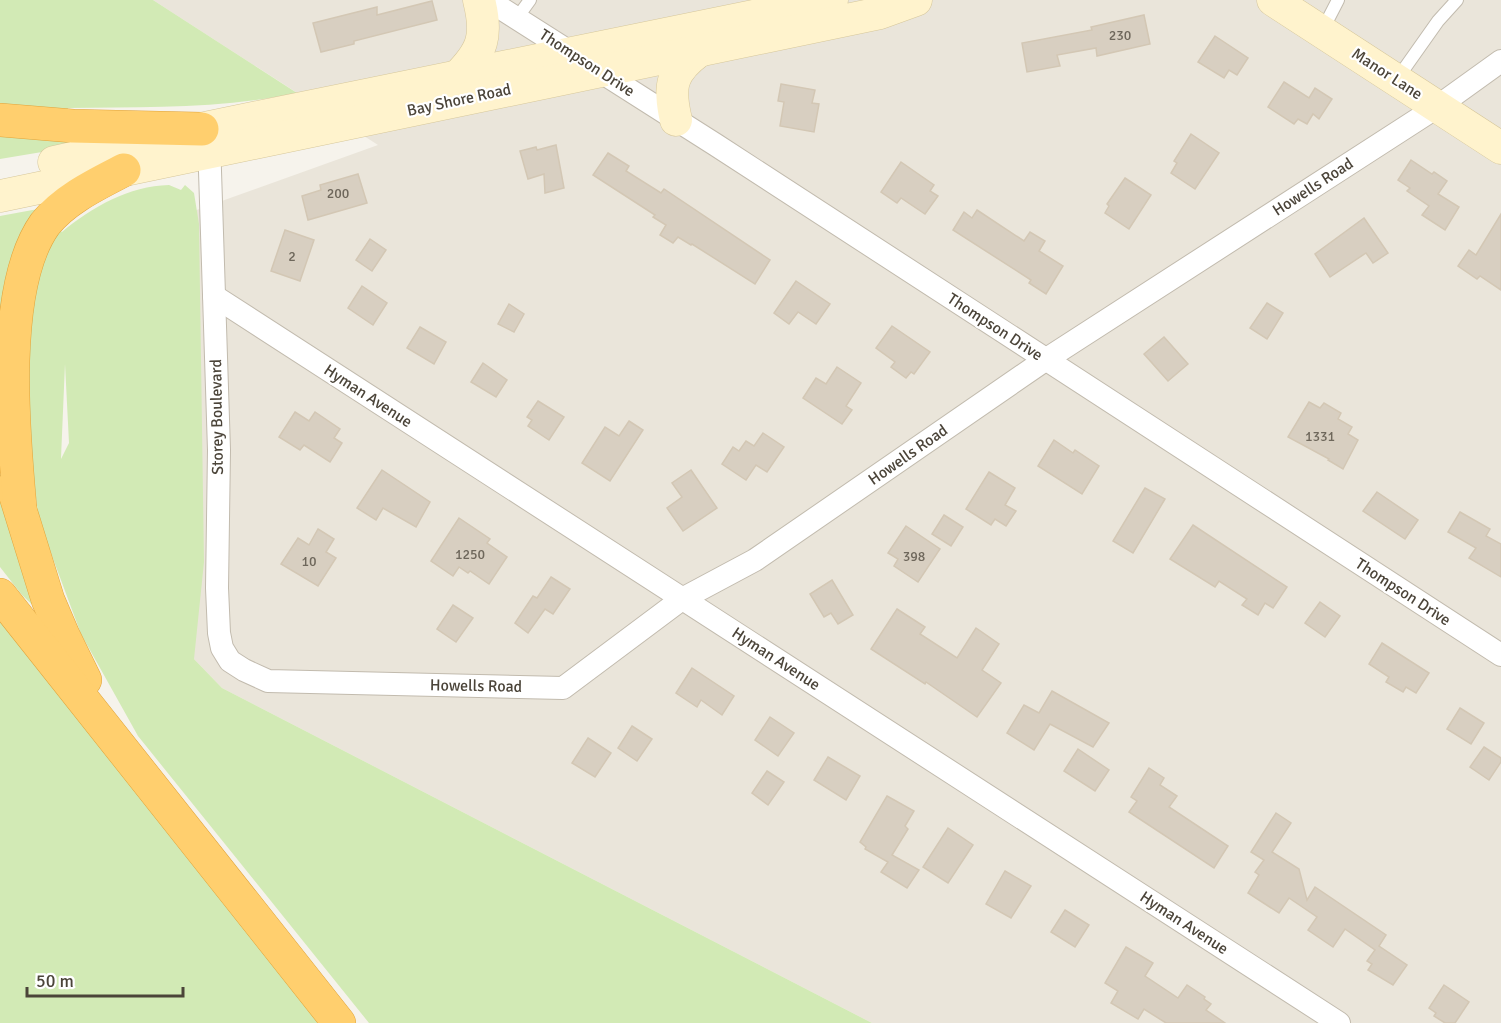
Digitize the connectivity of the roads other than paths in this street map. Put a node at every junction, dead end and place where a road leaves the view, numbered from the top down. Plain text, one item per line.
1 (479, 0) edge
2 (488, 0) edge
3 (832, 0) edge
4 (916, 0) edge
5 (1338, 0) edge
6 (1456, 0) edge
7 (1281, 3) edge
8 (524, 9) edge
9 (1322, 32) junction
10 (699, 51) junction
11 (572, 53) junction
12 (1501, 62) edge
13 (599, 71) junction
14 (457, 77) junction
15 (1396, 80) junction
16 (1437, 107) junction
17 (0, 120) edge
18 (676, 120) junction
19 (207, 136) junction
20 (1501, 148) edge
21 (124, 170) junction
22 (0, 174) edge
23 (0, 195) edge
24 (214, 296) junction
25 (1045, 360) junction
26 (0, 446) edge
27 (20, 507) junction
28 (0, 595) edge
29 (682, 599) junction
30 (1501, 656) edge
31 (268, 681) joint
32 (120, 747) junction
33 (339, 1023) edge
34 (1339, 1023) edge

1 - 14 main road
2 - 8 street, Thompson Drive
3 - 11 main road, Bay Shore Road
4 - 10 main road, Bay Shore Road
5 - 9 lane
6 - 15 lane
7 - 9 main road, Manor Lane
8 - 11 street, Thompson Drive
9 - 15 main road, Manor Lane
10 - 13 main road, Bay Shore Road
10 - 18 main road
11 - 13 street, Thompson Drive
11 - 14 main road, Bay Shore Road
12 - 16 street, Howells Road
13 - 18 street, Thompson Drive
13 - 19 main road, Bay Shore Road
14 - 19 main road, Bay Shore Road
15 - 16 main road, Manor Lane
16 - 20 main road, Manor Lane
16 - 25 street, Howells Road
17 - 19 highway
18 - 25 street, Thompson Drive
19 - 21 main road, Bay Shore Road
19 - 22 main road, Bay Shore Road
19 - 24 street, Storey Boulevard
21 - 23 main road, Bay Shore Road
21 - 27 highway
24 - 29 street, Hyman Avenue
24 - 31 street, Storey Boulevard
25 - 29 street, Howells Road
25 - 30 street, Thompson Drive
26 - 27 highway
27 - 32 highway
28 - 32 highway
29 - 31 street, Howells Road
29 - 34 street, Hyman Avenue
32 - 33 highway

